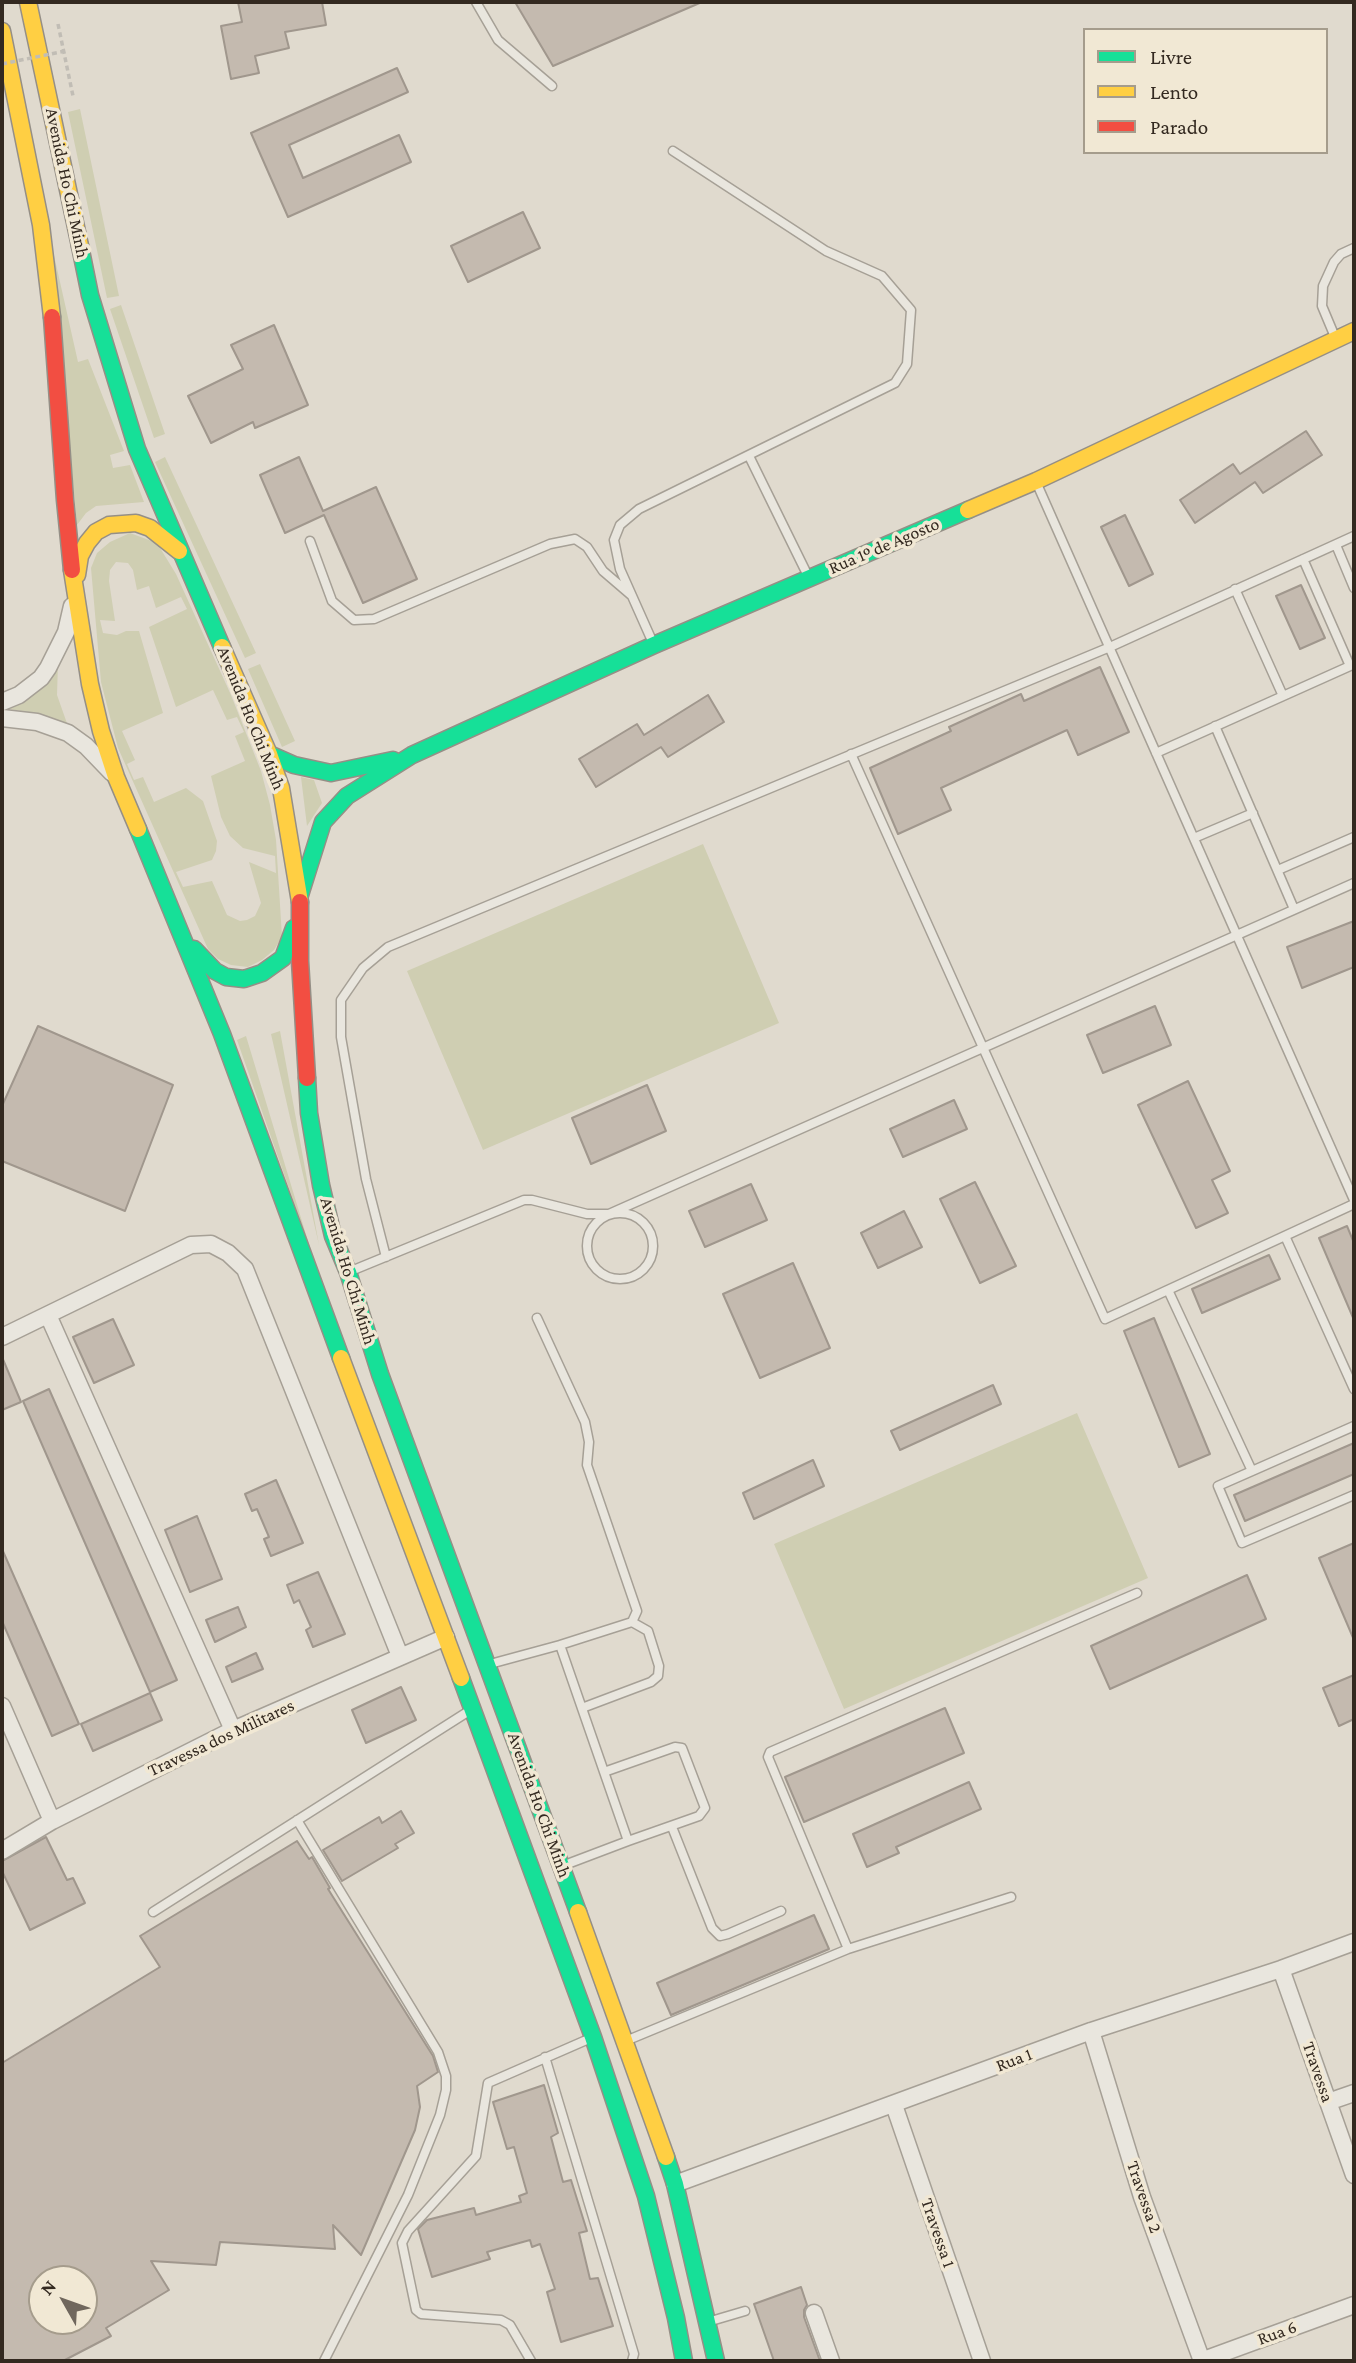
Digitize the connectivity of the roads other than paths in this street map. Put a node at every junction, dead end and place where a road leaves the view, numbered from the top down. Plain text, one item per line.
1 (28, 2) edge
2 (476, 2) edge
3 (2, 31) edge
4 (552, 86) dead end
5 (673, 151) dead end
6 (1354, 248) edge
7 (1354, 331) edge
8 (1336, 340) junction
9 (749, 456) junction
10 (1036, 481) junction
11 (1354, 536) edge
12 (310, 541) dead end
13 (1336, 545) junction
14 (182, 554) junction
15 (1303, 559) junction
16 (809, 578) junction
17 (1354, 588) edge
18 (1235, 589) junction
19 (75, 593) junction
20 (633, 597) junction
21 (654, 645) junction
22 (1110, 647) junction
23 (1283, 696) junction
24 (2, 702) edge
25 (2, 718) edge
26 (1215, 726) junction
27 (1156, 753) junction
28 (269, 754) junction
29 (851, 754) junction
30 (412, 755) junction
31 (116, 777) junction
32 (1252, 813) junction
33 (1354, 837) edge
34 (1194, 838) junction
35 (1278, 870) junction
36 (1354, 883) edge
37 (300, 895) junction
38 (1294, 909) junction
39 (181, 931) junction
40 (1238, 935) junction
41 (982, 1049) junction
42 (1354, 1202) edge
43 (609, 1214) junction
44 (1285, 1236) junction
45 (386, 1257) junction
46 (348, 1272) junction
47 (1168, 1290) junction
48 (48, 1315) junction
49 (537, 1318) dead end
50 (2, 1337) edge
51 (1354, 1389) edge
52 (1354, 1426) edge
53 (1252, 1471) junction
54 (1354, 1495) edge
55 (1137, 1593) dead end
56 (632, 1622) junction
57 (446, 1637) junction
58 (559, 1645) junction
59 (400, 1656) junction
60 (487, 1665) junction
61 (2, 1706) edge
62 (582, 1708) junction
63 (472, 1709) junction
64 (233, 1730) junction
65 (604, 1772) junction
66 (298, 1819) junction
67 (52, 1821) junction
68 (672, 1827) junction
69 (628, 1841) junction
70 (2, 1851) edge
71 (562, 1866) junction
72 (1011, 1898) dead end
73 (781, 1911) dead end
74 (153, 1912) dead end
75 (1354, 1942) edge
76 (848, 1949) junction
77 (1281, 1969) junction
78 (1091, 2031) junction
79 (593, 2037) junction
80 (625, 2041) junction
81 (545, 2057) junction
82 (1354, 2093) edge
83 (1328, 2102) junction
84 (894, 2105) junction
85 (1354, 2175) edge
86 (676, 2184) junction
87 (1354, 2305) edge
88 (745, 2311) dead end
89 (814, 2314) dead end
90 (707, 2323) junction
91 (324, 2361) edge
92 (531, 2361) edge
93 (632, 2361) edge
94 (684, 2361) edge
95 (716, 2361) edge
96 (831, 2361) edge
97 (982, 2361) edge
98 (1201, 2361) edge

1 - 14 main road, Avenida Ho Chi Minh
2 - 4 lane
3 - 19 main road, Avenida Ho Chi Minh
5 - 9 lane
6 - 8 lane
7 - 8 main road, Rua 1º de Agosto
8 - 10 main road, Rua 1º de Agosto
9 - 16 lane
9 - 20 lane
10 - 16 main road, Rua 1º de Agosto
10 - 22 lane
11 - 13 lane
12 - 20 lane
13 - 15 lane
13 - 17 lane
14 - 19 main road
14 - 28 main road, Avenida Ho Chi Minh
15 - 18 lane
15 - 23 lane
16 - 21 main road, Rua 1º de Agosto
18 - 22 lane
18 - 23 lane
19 - 24 street
19 - 31 main road, Avenida Ho Chi Minh
20 - 21 lane
21 - 30 main road, Rua 1º de Agosto
22 - 27 lane
22 - 29 lane
23 - 26 lane
25 - 31 street
26 - 27 lane
26 - 32 lane
27 - 34 lane
28 - 30 main road
28 - 37 main road, Avenida Ho Chi Minh
29 - 41 lane
29 - 45 lane
30 - 37 main road
31 - 39 main road, Avenida Ho Chi Minh
32 - 34 lane
32 - 35 lane
33 - 35 lane
34 - 40 lane
35 - 38 lane
36 - 38 lane
37 - 39 main road
37 - 46 main road, Avenida Ho Chi Minh
38 - 40 lane
39 - 57 main road, Avenida Ho Chi Minh
40 - 41 lane
40 - 42 lane
41 - 43 lane
41 - 47 lane
42 - 44 lane
43 - 43 lane
43 - 45 lane
44 - 47 lane
44 - 51 lane
45 - 46 lane
46 - 60 main road, Avenida Ho Chi Minh
47 - 53 lane
48 - 50 street
48 - 59 street
48 - 64 street
49 - 56 lane
52 - 53 lane
53 - 54 lane
55 - 76 lane
56 - 58 lane
56 - 62 lane
57 - 59 street, Travessa dos Militares
57 - 63 main road, Avenida Ho Chi Minh
58 - 60 lane
58 - 62 lane
59 - 64 street, Travessa dos Militares
60 - 71 main road, Avenida Ho Chi Minh
61 - 67 street
62 - 65 lane
63 - 66 lane
63 - 79 main road, Avenida Ho Chi Minh
64 - 67 street, Travessa dos Militares
65 - 68 lane
65 - 69 lane
66 - 74 lane
66 - 91 lane
67 - 70 street, Travessa dos Militares
68 - 69 lane
68 - 73 lane
69 - 71 lane
71 - 80 main road, Avenida Ho Chi Minh
72 - 76 lane
75 - 77 street, Rua 1
76 - 80 lane
77 - 78 street, Rua 1
77 - 83 street, Travessa
78 - 84 street, Rua 1
78 - 98 street, Travessa 2
79 - 81 lane
79 - 94 main road, Avenida Ho Chi Minh
80 - 86 main road, Avenida Ho Chi Minh
81 - 92 lane
81 - 93 lane
82 - 83 street
83 - 85 street, Travessa
84 - 86 street, Rua 1
84 - 97 street, Travessa 1
86 - 90 main road, Avenida Ho Chi Minh
87 - 98 street, Rua 6
88 - 90 lane
89 - 96 street
90 - 95 main road, Avenida Ho Chi Minh

